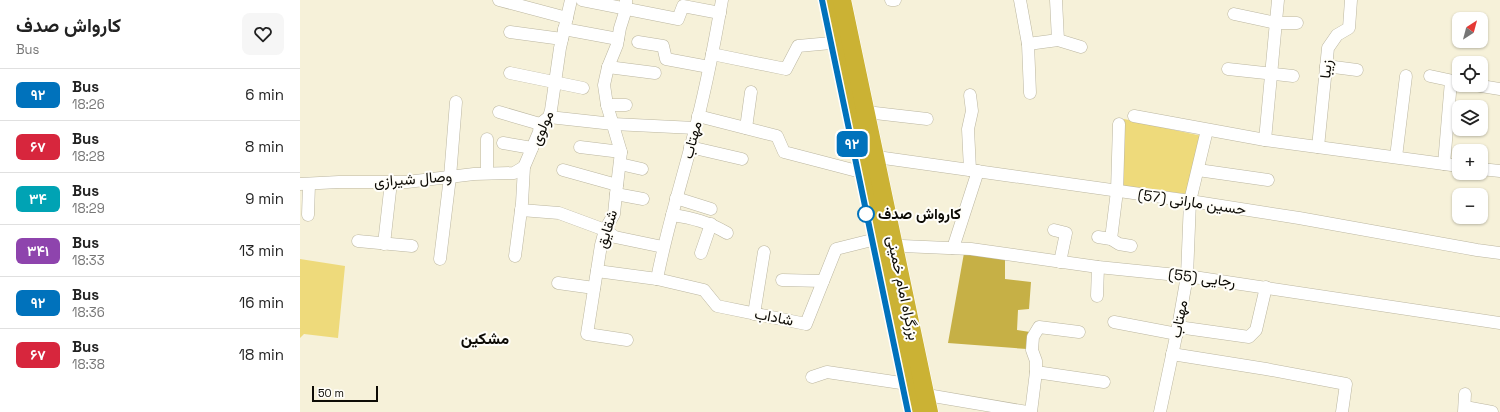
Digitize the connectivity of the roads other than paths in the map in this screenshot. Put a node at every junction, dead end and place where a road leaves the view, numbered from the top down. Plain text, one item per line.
1 (499, 0) edge
2 (571, 0) edge
3 (582, 0) edge
4 (722, 0) edge
5 (828, 0) edge
6 (842, 0) edge
7 (890, 0) edge
8 (895, 0) edge
9 (1020, 0) edge
10 (1056, 0) edge
11 (1278, 0) edge
12 (1351, 0) edge
13 (531, 4) edge
14 (626, 4) edge
15 (720, 13) junction
16 (1234, 14) dead end
17 (1276, 23) junction
18 (1297, 24) dead end
19 (564, 29) junction
20 (510, 32) dead end
21 (618, 39) junction
22 (1058, 40) junction
23 (638, 42) dead end
24 (831, 43) dead end
25 (1028, 44) junction
26 (1081, 47) dead end
27 (712, 54) junction
28 (1326, 66) junction
29 (608, 67) junction
30 (710, 67) junction
31 (1228, 68) dead end
32 (1356, 70) dead end
33 (1271, 72) junction
34 (510, 73) dead end
35 (655, 73) dead end
36 (1293, 76) dead end
37 (1406, 76) dead end
38 (1430, 76) dead end
39 (1452, 81) edge
40 (555, 82) junction
41 (1488, 87) edge
42 (583, 88) dead end
43 (1500, 89) edge
44 (751, 92) dead end
45 (1454, 92) edge
46 (1030, 93) dead end
47 (970, 95) dead end
48 (456, 102) dead end
49 (607, 105) junction
50 (626, 105) dead end
51 (499, 112) dead end
52 (874, 113) dead end
53 (1134, 116) dead end
54 (927, 119) dead end
55 (545, 121) junction
56 (697, 122) junction
57 (613, 124) junction
58 (1119, 124) dead end
59 (746, 128) junction
60 (1207, 130) junction
61 (487, 139) dead end
62 (1265, 140) junction
63 (504, 143) dead end
64 (580, 147) dead end
65 (690, 147) junction
66 (1318, 147) junction
67 (532, 148) junction
68 (1396, 157) junction
69 (620, 158) junction
70 (884, 158) dead end
71 (742, 159) dead end
72 (1444, 164) junction
73 (1452, 165) edge
74 (524, 167) junction
75 (642, 169) dead end
76 (563, 170) dead end
77 (1198, 170) junction
78 (1488, 170) edge
79 (857, 171) dead end
80 (974, 171) junction
81 (1500, 171) edge
82 (487, 173) junction
83 (450, 177) junction
84 (1268, 180) dead end
85 (391, 182) junction
86 (304, 184) edge
87 (617, 189) junction
88 (1117, 191) junction
89 (676, 198) junction
90 (643, 199) dead end
91 (1190, 201) junction
92 (711, 209) dead end
93 (521, 210) junction
94 (308, 215) dead end
95 (672, 215) junction
96 (710, 224) junction
97 (605, 230) junction
98 (1054, 230) dead end
99 (727, 233) dead end
100 (1098, 237) dead end
101 (1111, 239) junction
102 (358, 240) dead end
103 (872, 240) dead end
104 (384, 244) junction
105 (412, 246) dead end
106 (902, 246) dead end
107 (1131, 246) dead end
108 (663, 247) junction
109 (953, 248) junction
110 (764, 252) dead end
111 (701, 253) dead end
112 (1500, 253) edge
113 (515, 256) dead end
114 (440, 259) dead end
115 (1060, 262) junction
116 (1098, 267) junction
117 (597, 271) junction
118 (1187, 276) junction
119 (657, 279) junction
120 (782, 280) dead end
121 (823, 281) junction
122 (558, 283) dead end
123 (1266, 287) junction
124 (594, 288) junction
125 (1096, 296) dead end
126 (754, 314) junction
127 (1114, 322) dead end
128 (1500, 323) edge
129 (1178, 330) junction
130 (1079, 332) dead end
131 (627, 340) dead end
132 (1172, 354) junction
133 (1036, 372) junction
134 (812, 377) dead end
135 (1104, 382) dead end
136 (901, 383) dead end
137 (1465, 394) dead end
138 (931, 404) edge
139 (1464, 409) edge
140 (916, 412) edge
141 (1027, 412) edge
142 (1031, 412) edge
143 (1160, 412) edge
144 (1342, 412) edge
145 (1492, 412) edge

1 - 13 street
2 - 19 street, مولوی
3 - 14 street
4 - 15 street, مهتاب
5 - 140 highway, بزرگراه امام خمینی
6 - 138 highway, بزرگراه امام خمینی
7 - 8 street
9 - 25 street
10 - 22 street
11 - 17 street
12 - 28 street, زیبا
13 - 19 street
14 - 15 street
14 - 21 street, شقایق
15 - 27 street, مهتاب
16 - 17 street
17 - 18 street
17 - 33 street
19 - 20 street
19 - 21 street
19 - 40 street, مولوی
21 - 29 street, شقایق
22 - 25 street
22 - 26 street
23 - 30 street
24 - 27 street
25 - 46 street
27 - 30 street, مهتاب
28 - 32 street
28 - 66 street, زیبا
29 - 35 street
29 - 49 street, شقایق
30 - 56 street, مهتاب
31 - 33 street
33 - 36 street
33 - 62 street
34 - 40 street
37 - 68 street
38 - 39 street
40 - 42 street
40 - 55 street, مولوی
41 - 43 street
44 - 59 street
45 - 72 street
47 - 80 street
48 - 83 street
49 - 50 street
49 - 57 street, شقایق
51 - 55 street
52 - 54 street
53 - 60 street
55 - 57 street
55 - 67 street, مولوی
56 - 57 street
56 - 59 street
56 - 65 street, مهتاب
57 - 69 street, شقایق
58 - 88 street
59 - 79 street
60 - 62 street
60 - 77 street, مهتاب
61 - 82 street
62 - 66 street
63 - 67 street
64 - 69 street
65 - 71 street
65 - 89 street, مهتاب
66 - 68 street
67 - 74 street, مولوی
68 - 72 street
69 - 75 street
69 - 87 street, شقایق
70 - 80 street, حسین مارانی (57)
72 - 73 street
74 - 82 street, وصال شیرازی
74 - 93 street, مولوی
76 - 87 street
77 - 84 street
77 - 91 street, مهتاب
78 - 81 street
80 - 88 street, حسین مارانی (57)
80 - 109 street
82 - 83 street, وصال شیرازی
83 - 85 street, وصال شیرازی
83 - 114 street
85 - 86 street, وصال شیرازی
85 - 104 street
86 - 94 street
87 - 90 street
87 - 97 street, شقایق
88 - 91 street, حسین مارانی (57)
88 - 101 street
89 - 92 street
89 - 95 street, مهتاب
91 - 112 street, حسین مارانی (57)
91 - 118 street, مهتاب
93 - 97 street
93 - 113 street, مولوی
95 - 96 street
95 - 108 street, مهتاب
96 - 99 street
96 - 111 street
97 - 108 street
97 - 117 street, شقایق
98 - 115 street
100 - 101 street
101 - 107 street
102 - 104 street
103 - 121 street, شاداب
104 - 105 street
106 - 109 street, رجایی (55)
108 - 119 street, مهتاب
109 - 115 street, رجایی (55)
110 - 126 street
115 - 116 street, رجایی (55)
116 - 118 street, رجایی (55)
116 - 125 street
117 - 119 street, شاداب
117 - 124 street, شقایق
118 - 123 street, رجایی (55)
118 - 129 street, مهتاب
119 - 126 street, شاداب
120 - 121 street
121 - 126 street, شاداب
122 - 124 street
123 - 128 street, رجایی (55)
123 - 129 street
124 - 131 street, شقایق
127 - 129 street
129 - 132 street, مهتاب
130 - 133 street
132 - 143 street, مهتاب
132 - 144 street
133 - 135 street
133 - 142 street
134 - 136 street
137 - 139 street
138 - 141 street
139 - 145 street

